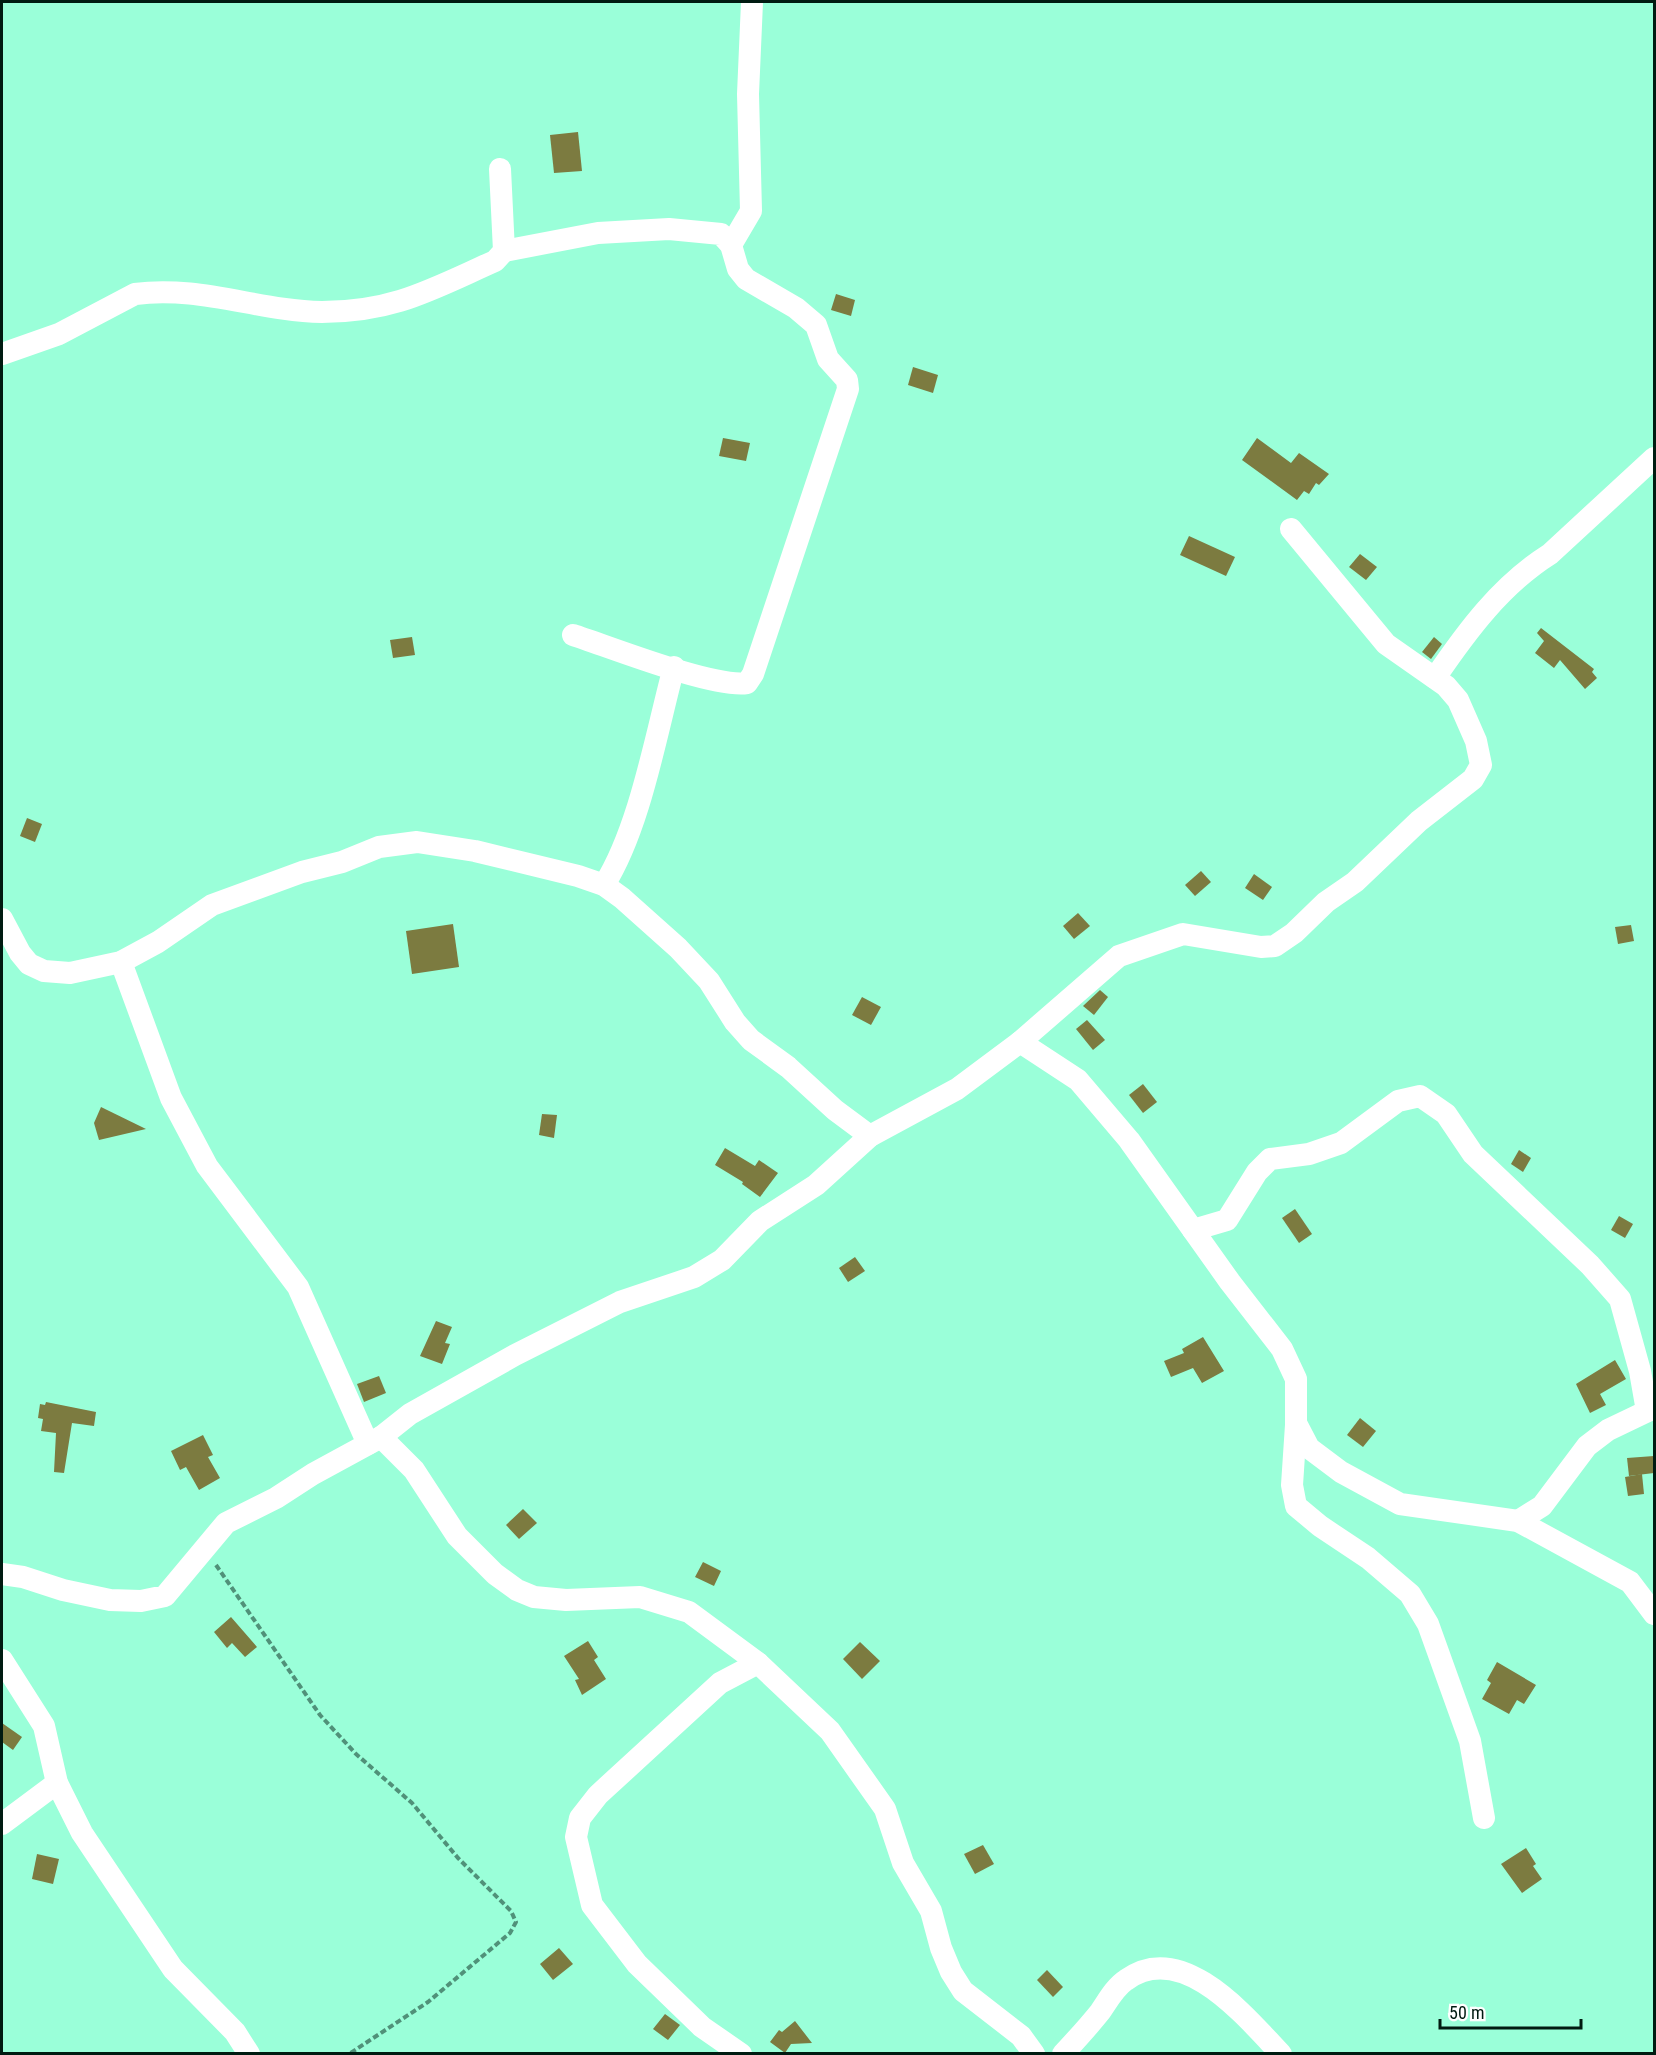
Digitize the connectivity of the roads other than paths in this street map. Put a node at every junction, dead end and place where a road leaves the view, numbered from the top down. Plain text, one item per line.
1 (752, 2) edge
2 (500, 169) dead end
3 (732, 245) junction
4 (504, 251) junction
5 (2, 354) edge
6 (1654, 458) edge
7 (1292, 529) dead end
8 (573, 634) dead end
9 (674, 668) junction
10 (1435, 678) junction
11 (604, 885) junction
12 (2, 919) edge
13 (121, 962) junction
14 (1020, 1042) junction
15 (870, 1136) junction
16 (1194, 1230) junction
17 (1651, 1410) edge
18 (1296, 1423) junction
19 (374, 1441) junction
20 (1518, 1521) junction
21 (2, 1574) edge
22 (1654, 1614) edge
23 (2, 1659) edge
24 (758, 1663) junction
25 (57, 1783) junction
26 (1484, 1818) dead end
27 (2, 1824) edge
28 (249, 2054) edge
29 (741, 2054) edge
30 (1034, 2054) edge
31 (1063, 2054) edge
32 (1281, 2054) edge

1 - 3 street
2 - 4 street
3 - 4 street
3 - 9 street
4 - 5 street
6 - 10 street
7 - 10 street
8 - 9 street
9 - 11 street
10 - 14 street
11 - 13 street
11 - 15 street
12 - 13 street
13 - 19 street
14 - 15 street
14 - 16 street
15 - 19 street
16 - 17 street
16 - 18 street
17 - 20 street
18 - 20 street
18 - 26 street
19 - 21 street
19 - 24 street
20 - 22 street
23 - 25 street
24 - 29 street
24 - 30 street
25 - 27 street
25 - 28 street
31 - 32 street

